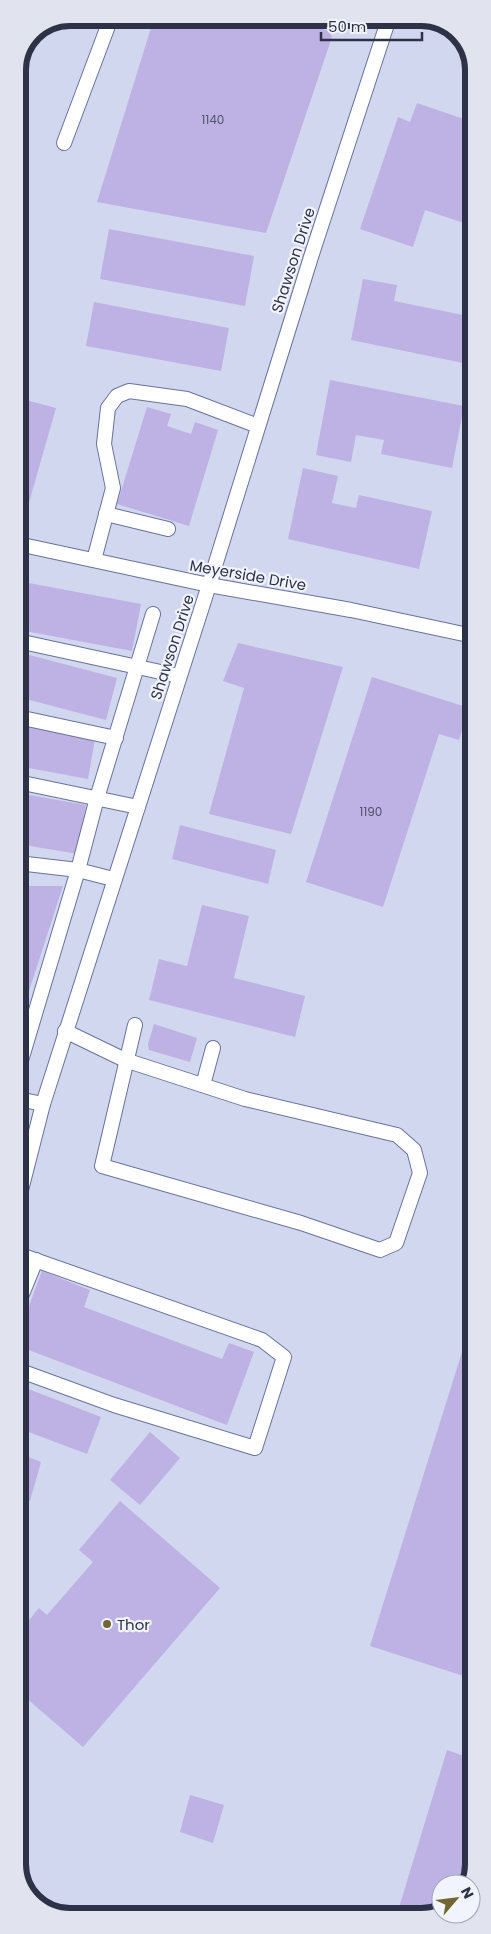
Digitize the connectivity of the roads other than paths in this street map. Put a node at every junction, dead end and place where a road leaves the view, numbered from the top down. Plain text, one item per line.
1 (108, 26) edge
2 (386, 26) edge
3 (64, 143) dead end
4 (258, 426) junction
5 (106, 514) junction
6 (168, 529) dead end
7 (26, 546) edge
8 (94, 560) junction
9 (208, 585) junction
10 (153, 614) dead end
11 (465, 634) edge
12 (26, 643) edge
13 (138, 668) junction
14 (179, 676) junction
15 (26, 719) edge
16 (116, 738) junction
17 (26, 784) edge
18 (97, 798) junction
19 (138, 807) junction
20 (26, 864) edge
21 (78, 870) junction
22 (113, 879) junction
23 (135, 1025) dead end
24 (66, 1032) junction
25 (26, 1044) edge
26 (213, 1048) dead end
27 (125, 1060) junction
28 (203, 1085) junction
29 (26, 1101) edge
30 (43, 1104) junction
31 (26, 1171) edge
32 (26, 1257) edge
33 (36, 1260) junction
34 (26, 1284) edge
35 (26, 1373) edge

1 - 3 street
2 - 4 street, Shawson Drive
4 - 5 street
4 - 9 street, Shawson Drive
5 - 6 street
5 - 8 street
7 - 8 street, Meyerside Drive
8 - 9 street, Meyerside Drive
9 - 11 street, Meyerside Drive
9 - 14 street, Shawson Drive
10 - 13 street
12 - 13 street
13 - 14 street
13 - 16 street
14 - 19 street, Shawson Drive
15 - 16 street
16 - 18 street
17 - 18 street
18 - 19 street
18 - 21 street
19 - 22 street, Shawson Drive
20 - 21 street
21 - 22 street
21 - 25 street
22 - 24 street, Shawson Drive
23 - 27 street
24 - 27 street
24 - 30 street, Shawson Drive
26 - 28 street
27 - 28 street
27 - 28 street
29 - 30 street
30 - 31 street, Shawson Drive
32 - 33 street
33 - 34 street
33 - 35 street

